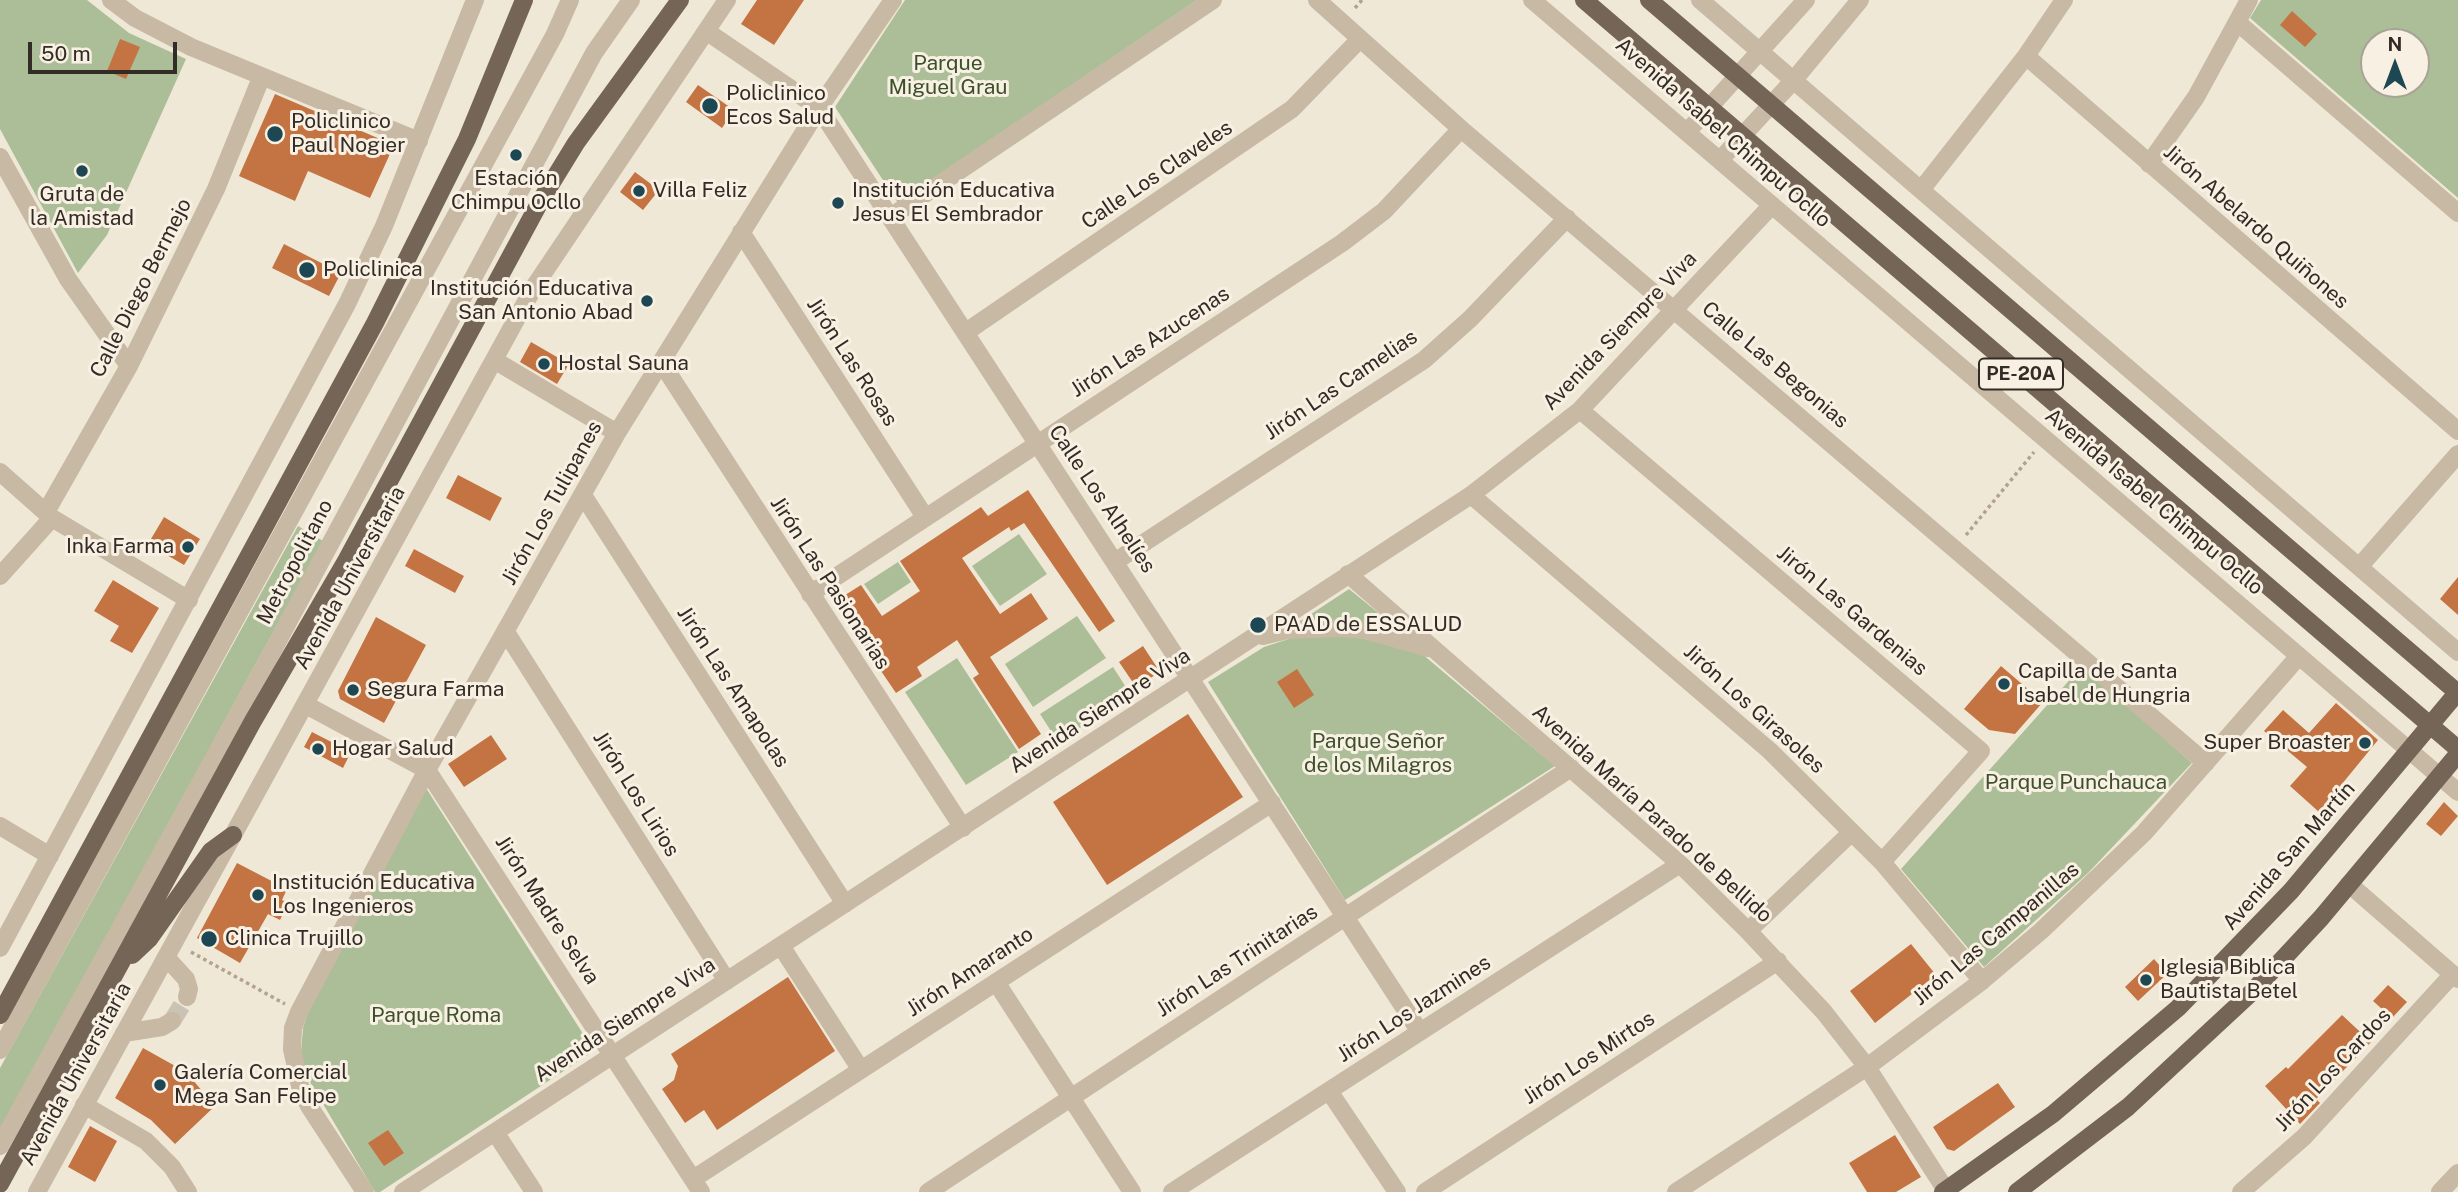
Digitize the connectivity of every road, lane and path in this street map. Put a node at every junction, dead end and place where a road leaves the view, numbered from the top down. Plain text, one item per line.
1 (111, 0) edge
2 (475, 0) edge
3 (524, 0) edge
4 (570, 0) edge
5 (631, 0) edge
6 (680, 0) edge
7 (727, 0) edge
8 (893, 0) edge
9 (1213, 0) edge
10 (1317, 0) edge
11 (1532, 0) edge
12 (1584, 0) edge
13 (1649, 0) edge
14 (1700, 0) edge
15 (1806, 0) edge
16 (1860, 0) edge
17 (2064, 0) edge
18 (2249, 0) edge
19 (2237, 22) junction
20 (706, 31) junction
21 (1360, 39) junction
22 (1761, 53) junction
23 (2026, 56) junction
24 (1739, 77) junction
25 (261, 78) junction
26 (1794, 81) junction
27 (1771, 105) junction
28 (819, 108) junction
29 (1710, 108) junction
30 (1461, 128) junction
31 (1687, 132) junction
32 (1742, 136) junction
33 (419, 141) junction
34 (0, 157) edge
35 (1720, 160) junction
36 (2149, 164) junction
37 (1921, 190) junction
38 (1772, 205) junction
39 (2458, 214) edge
40 (892, 216) junction
41 (1567, 218) junction
42 (741, 232) junction
43 (1676, 311) junction
44 (966, 332) junction
45 (494, 360) junction
46 (661, 362) junction
47 (129, 366) junction
48 (1580, 410) junction
49 (2458, 431) edge
50 (618, 433) junction
51 (2045, 439) junction
52 (1037, 443) junction
53 (2458, 454) edge
54 (0, 472) edge
55 (583, 495) junction
56 (1471, 495) junction
57 (49, 515) junction
58 (925, 517) junction
59 (1956, 548) junction
60 (1116, 561) junction
61 (2359, 568) junction
62 (1348, 574) junction
63 (0, 576) edge
64 (810, 594) junction
65 (189, 600) junction
66 (506, 632) junction
67 (1250, 640) junction
68 (1435, 650) junction
69 (2458, 652) edge
70 (2299, 656) junction
71 (1192, 678) junction
72 (2458, 693) edge
73 (306, 705) junction
74 (2430, 725) junction
75 (2458, 748) edge
76 (2409, 751) junction
77 (2458, 754) edge
78 (2206, 763) junction
79 (1570, 768) junction
80 (427, 770) junction
81 (2440, 776) junction
82 (2458, 792) edge
83 (1272, 803) junction
84 (0, 826) edge
85 (962, 828) junction
86 (1852, 832) junction
87 (233, 835) junction
88 (50, 856) junction
89 (1882, 862) junction
90 (1680, 864) junction
91 (2349, 884) junction
92 (845, 904) junction
93 (1346, 917) junction
94 (1748, 931) junction
95 (781, 946) junction
96 (0, 948) edge
97 (170, 950) junction
98 (1778, 961) junction
99 (121, 964) junction
100 (2456, 976) edge
101 (727, 981) junction
102 (1982, 981) junction
103 (996, 982) junction
104 (187, 997) dead end
105 (299, 1012) junction
106 (0, 1015) edge
107 (172, 1021) tunnel mouth
108 (1420, 1032) junction
109 (124, 1033) junction
110 (0, 1050) edge
111 (613, 1055) junction
112 (1867, 1066) junction
113 (861, 1070) junction
114 (1329, 1091) junction
115 (1071, 1098) junction
116 (84, 1105) junction
117 (495, 1132) junction
118 (0, 1146) edge
119 (2458, 1173) edge
120 (0, 1184) edge
121 (697, 1186) edge
122 (1946, 1191) edge
123 (37, 1192) edge
124 (188, 1192) edge
125 (365, 1192) edge
126 (403, 1192) edge
127 (534, 1192) edge
128 (928, 1192) edge
129 (1132, 1192) edge
130 (1172, 1192) edge
131 (1397, 1192) edge
132 (1425, 1192) edge
133 (1676, 1192) edge
134 (2017, 1192) edge
135 (2241, 1192) edge
136 (2440, 1192) edge

1 - 25 street
2 - 33 street
3 - 106 main road
4 - 110 street, Metropolitano
5 - 118 street, Metropolitano
6 - 99 main road, Avenida Universitaria
7 - 20 street, Avenida Universitaria
8 - 28 street, Jirón Los Tulipanes
9 - 40 street
10 - 21 street, Calle Las Begonias
11 - 31 street, Avenida Isabel Chimpu Ocllo
12 - 29 main road, Avenida Isabel Chimpu Ocllo / PE-20A
13 - 24 main road, PE-20A
14 - 22 street
15 - 22 street
16 - 26 street
17 - 23 street
18 - 19 street
19 - 36 street
19 - 39 street
20 - 28 street, Calle Los Alhelíes
20 - 45 street, Avenida Universitaria
21 - 30 street, Calle Las Begonias
21 - 44 street, Calle Los Claveles
22 - 24 street
22 - 26 street
23 - 36 street, Jirón Abelardo Quiñones
23 - 37 street
24 - 27 main road, PE-20A
24 - 29 street
25 - 33 street
25 - 47 street, Calle Diego Bermejo
26 - 27 street
26 - 37 street
27 - 32 street
27 - 72 main road, PE-20A
28 - 40 street, Calle Los Alhelíes
28 - 42 street, Jirón Los Tulipanes
29 - 31 street
29 - 32 main road, Avenida Isabel Chimpu Ocllo / PE-20A
30 - 41 street, Calle Las Begonias
30 - 52 street, Jirón Las Azucenas
31 - 35 street, Avenida Isabel Chimpu Ocllo
32 - 35 street
32 - 74 main road, Avenida Isabel Chimpu Ocllo / PE-20A
33 - 65 street
34 - 47 street
35 - 38 street, Avenida Isabel Chimpu Ocllo
36 - 49 street, Jirón Abelardo Quiñones
37 - 61 street
38 - 43 street, Avenida Siempre Viva
38 - 51 street, Avenida Isabel Chimpu Ocllo
40 - 44 street, Calle Los Alhelíes
41 - 43 street, Calle Las Begonias
41 - 60 street, Jirón Las Camelias
42 - 46 street, Jirón Los Tulipanes
42 - 58 street, Jirón Las Rosas
43 - 48 street, Avenida Siempre Viva
43 - 59 street, Calle Las Begonias
44 - 52 street, Calle Los Alhelíes
45 - 50 street
45 - 73 street, Avenida Universitaria
46 - 50 street, Jirón Los Tulipanes
46 - 64 street, Jirón Las Pasionarias
47 - 57 street, Calle Diego Bermejo
48 - 56 street, Avenida Siempre Viva
48 - 89 street, Jirón Las Gardenias
50 - 55 street, Jirón Los Tulipanes
51 - 59 path
51 - 70 street, Avenida Isabel Chimpu Ocllo
52 - 58 street, Jirón Las Azucenas
52 - 60 street, Calle Los Alhelíes
53 - 61 street
54 - 57 street
55 - 66 street, Jirón Los Tulipanes
55 - 92 street, Jirón Las Amapolas
56 - 62 street, Avenida Siempre Viva
56 - 86 street, Jirón Los Girasoles
57 - 63 street, Calle Diego Bermejo
57 - 65 street
58 - 64 street, Jirón Las Azucenas
59 - 78 street, Calle Las Begonias
60 - 71 street, Calle Los Alhelíes
61 - 69 street
62 - 67 street, Avenida Siempre Viva
62 - 68 street, Avenida María Parado de Bellido
64 - 85 street, Jirón Las Pasionarias
65 - 88 street
66 - 80 street, Jirón Los Tulipanes
66 - 101 street, Jirón Los Lirios
67 - 68 street, Avenida María Parado de Bellido
67 - 71 street, Avenida Siempre Viva
68 - 79 street, Avenida María Parado de Bellido
70 - 76 street, Avenida Isabel Chimpu Ocllo
70 - 78 street, Jirón Las Campanillas
71 - 83 street, Calle Los Alhelíes
71 - 85 street, Avenida Siempre Viva
72 - 74 main road, Avenida San Martín
73 - 80 street, Jirón Madre Selva
73 - 87 street, Avenida Universitaria
74 - 75 main road, Avenida Isabel Chimpu Ocllo / PE-20A
74 - 76 main road, Avenida San Martín
76 - 81 street, Avenida Isabel Chimpu Ocllo
76 - 122 main road, Avenida San Martín
77 - 81 main road
78 - 102 street, Jirón Las Campanillas
79 - 90 street, Avenida María Parado de Bellido
79 - 93 street, Jirón Las Trinitarias
80 - 105 street, Jirón Los Tulipanes
80 - 111 street, Jirón Madre Selva
81 - 82 street, Avenida Isabel Chimpu Ocllo
81 - 91 main road
83 - 93 street, Calle Los Alhelíes
83 - 103 street, Jirón Amaranto
84 - 88 street
85 - 92 street, Avenida Siempre Viva
86 - 89 street, Jirón Los Girasoles
86 - 94 street
87 - 97 street, Avenida Universitaria
87 - 99 main road
88 - 96 street
89 - 102 street, Jirón Los Girasoles
90 - 94 street, Avenida María Parado de Bellido
90 - 108 street, Jirón Los Jazmines
91 - 100 street
91 - 134 main road
92 - 95 street, Avenida Siempre Viva
93 - 108 street, Calle Los Alhelíes
93 - 115 street, Jirón Las Trinitarias
94 - 98 street, Avenida María Parado de Bellido
95 - 101 street, Avenida Siempre Viva
95 - 113 street
97 - 104 street
97 - 105 path
97 - 109 street, Avenida Universitaria
98 - 112 street, Avenida María Parado de Bellido
98 - 132 street, Jirón Los Mirtos
99 - 120 main road, Avenida Universitaria
100 - 135 street, Jirón Los Cardos
101 - 111 street, Avenida Siempre Viva
102 - 112 street, Jirón Las Campanillas
103 - 113 street, Jirón Amaranto
103 - 115 street
105 - 125 street, Jirón Los Tulipanes
107 - 109 street
108 - 114 street, Jirón Los Jazmines
109 - 116 street, Avenida Universitaria
111 - 117 street, Avenida Siempre Viva
111 - 121 street, Jirón Madre Selva
112 - 122 street, Avenida María Parado de Bellido
112 - 133 street, Jirón Las Campanillas
113 - 121 street, Jirón Amaranto
114 - 130 street, Jirón Los Jazmines
114 - 131 street
115 - 128 street, Jirón Las Trinitarias
115 - 129 street
116 - 123 street, Avenida Universitaria
116 - 124 street
117 - 126 street, Avenida Siempre Viva
117 - 127 street
119 - 136 street

